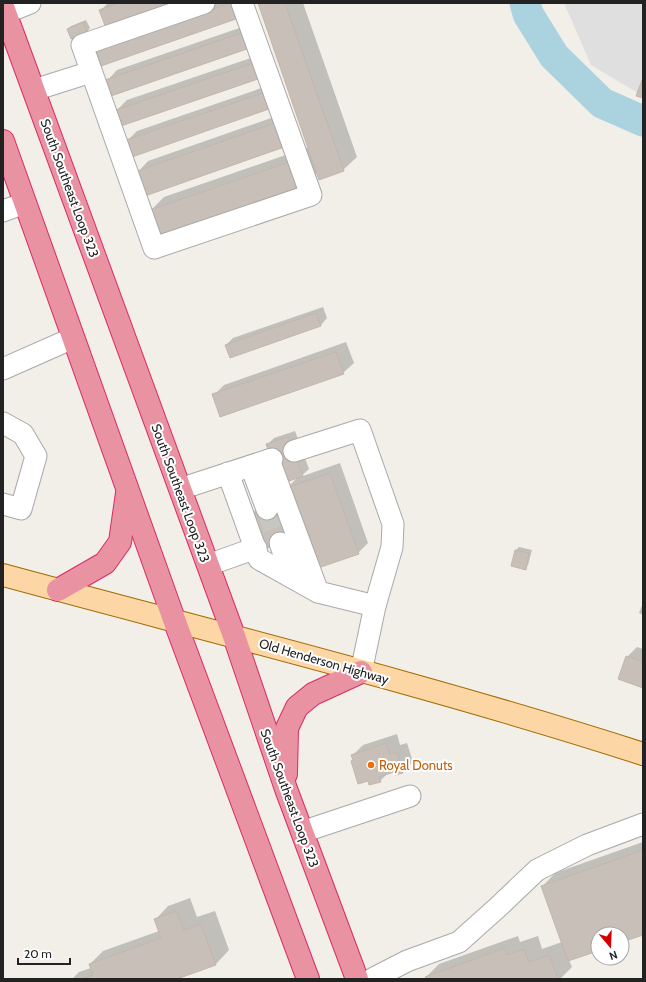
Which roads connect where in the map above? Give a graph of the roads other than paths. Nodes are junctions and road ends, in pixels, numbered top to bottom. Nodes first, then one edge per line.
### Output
1 (30, 3) edge
2 (204, 3) edge
3 (242, 3) edge
4 (4, 10) edge
5 (91, 72) junction
6 (34, 90) junction
7 (3, 141) edge
8 (25, 203) junction
9 (3, 211) edge
10 (73, 338) junction
11 (3, 369) edge
12 (3, 424) edge
13 (294, 451) dead end
14 (264, 461) junction
15 (228, 473) junction
16 (180, 489) junction
17 (3, 490) edge
18 (128, 490) junction
19 (26, 497) junction
20 (3, 504) edge
21 (267, 509) tunnel mouth
22 (280, 543) tunnel mouth
23 (256, 548) junction
24 (208, 565) junction
25 (3, 575) edge
26 (292, 577) junction
27 (58, 590) junction
28 (318, 592) junction
29 (375, 606) junction
30 (175, 622) junction
31 (234, 636) junction
32 (361, 672) junction
33 (643, 754) edge
34 (286, 789) junction
35 (410, 796) dead end
36 (643, 824) edge
37 (302, 832) junction
38 (308, 979) edge
39 (357, 979) edge
40 (372, 979) edge

1 - 4 lane
2 - 5 lane
3 - 5 lane
4 - 6 highway, South Southeast Loop 323
5 - 6 lane
6 - 16 highway, South Southeast Loop 323
7 - 8 highway
8 - 9 lane
8 - 10 highway
10 - 11 lane
10 - 18 highway
12 - 19 lane
13 - 29 lane
14 - 15 lane
14 - 21 lane
14 - 28 lane
15 - 16 lane
15 - 23 lane
16 - 24 highway, South Southeast Loop 323
17 - 19 lane
18 - 27 highway
18 - 30 highway
19 - 20 lane
22 - 26 lane
23 - 24 lane
23 - 26 lane
24 - 31 highway, South Southeast Loop 323
25 - 27 main road, Old Henderson Highway
26 - 28 lane
27 - 30 main road, Old Henderson Highway
28 - 29 lane
29 - 32 lane
30 - 31 main road, Old Henderson Highway
30 - 38 highway
31 - 32 main road, Old Henderson Highway
31 - 34 highway, South Southeast Loop 323
32 - 33 main road, Old Henderson Highway
32 - 34 highway
34 - 37 highway, South Southeast Loop 323
35 - 37 lane
36 - 40 lane
37 - 39 highway, South Southeast Loop 323

